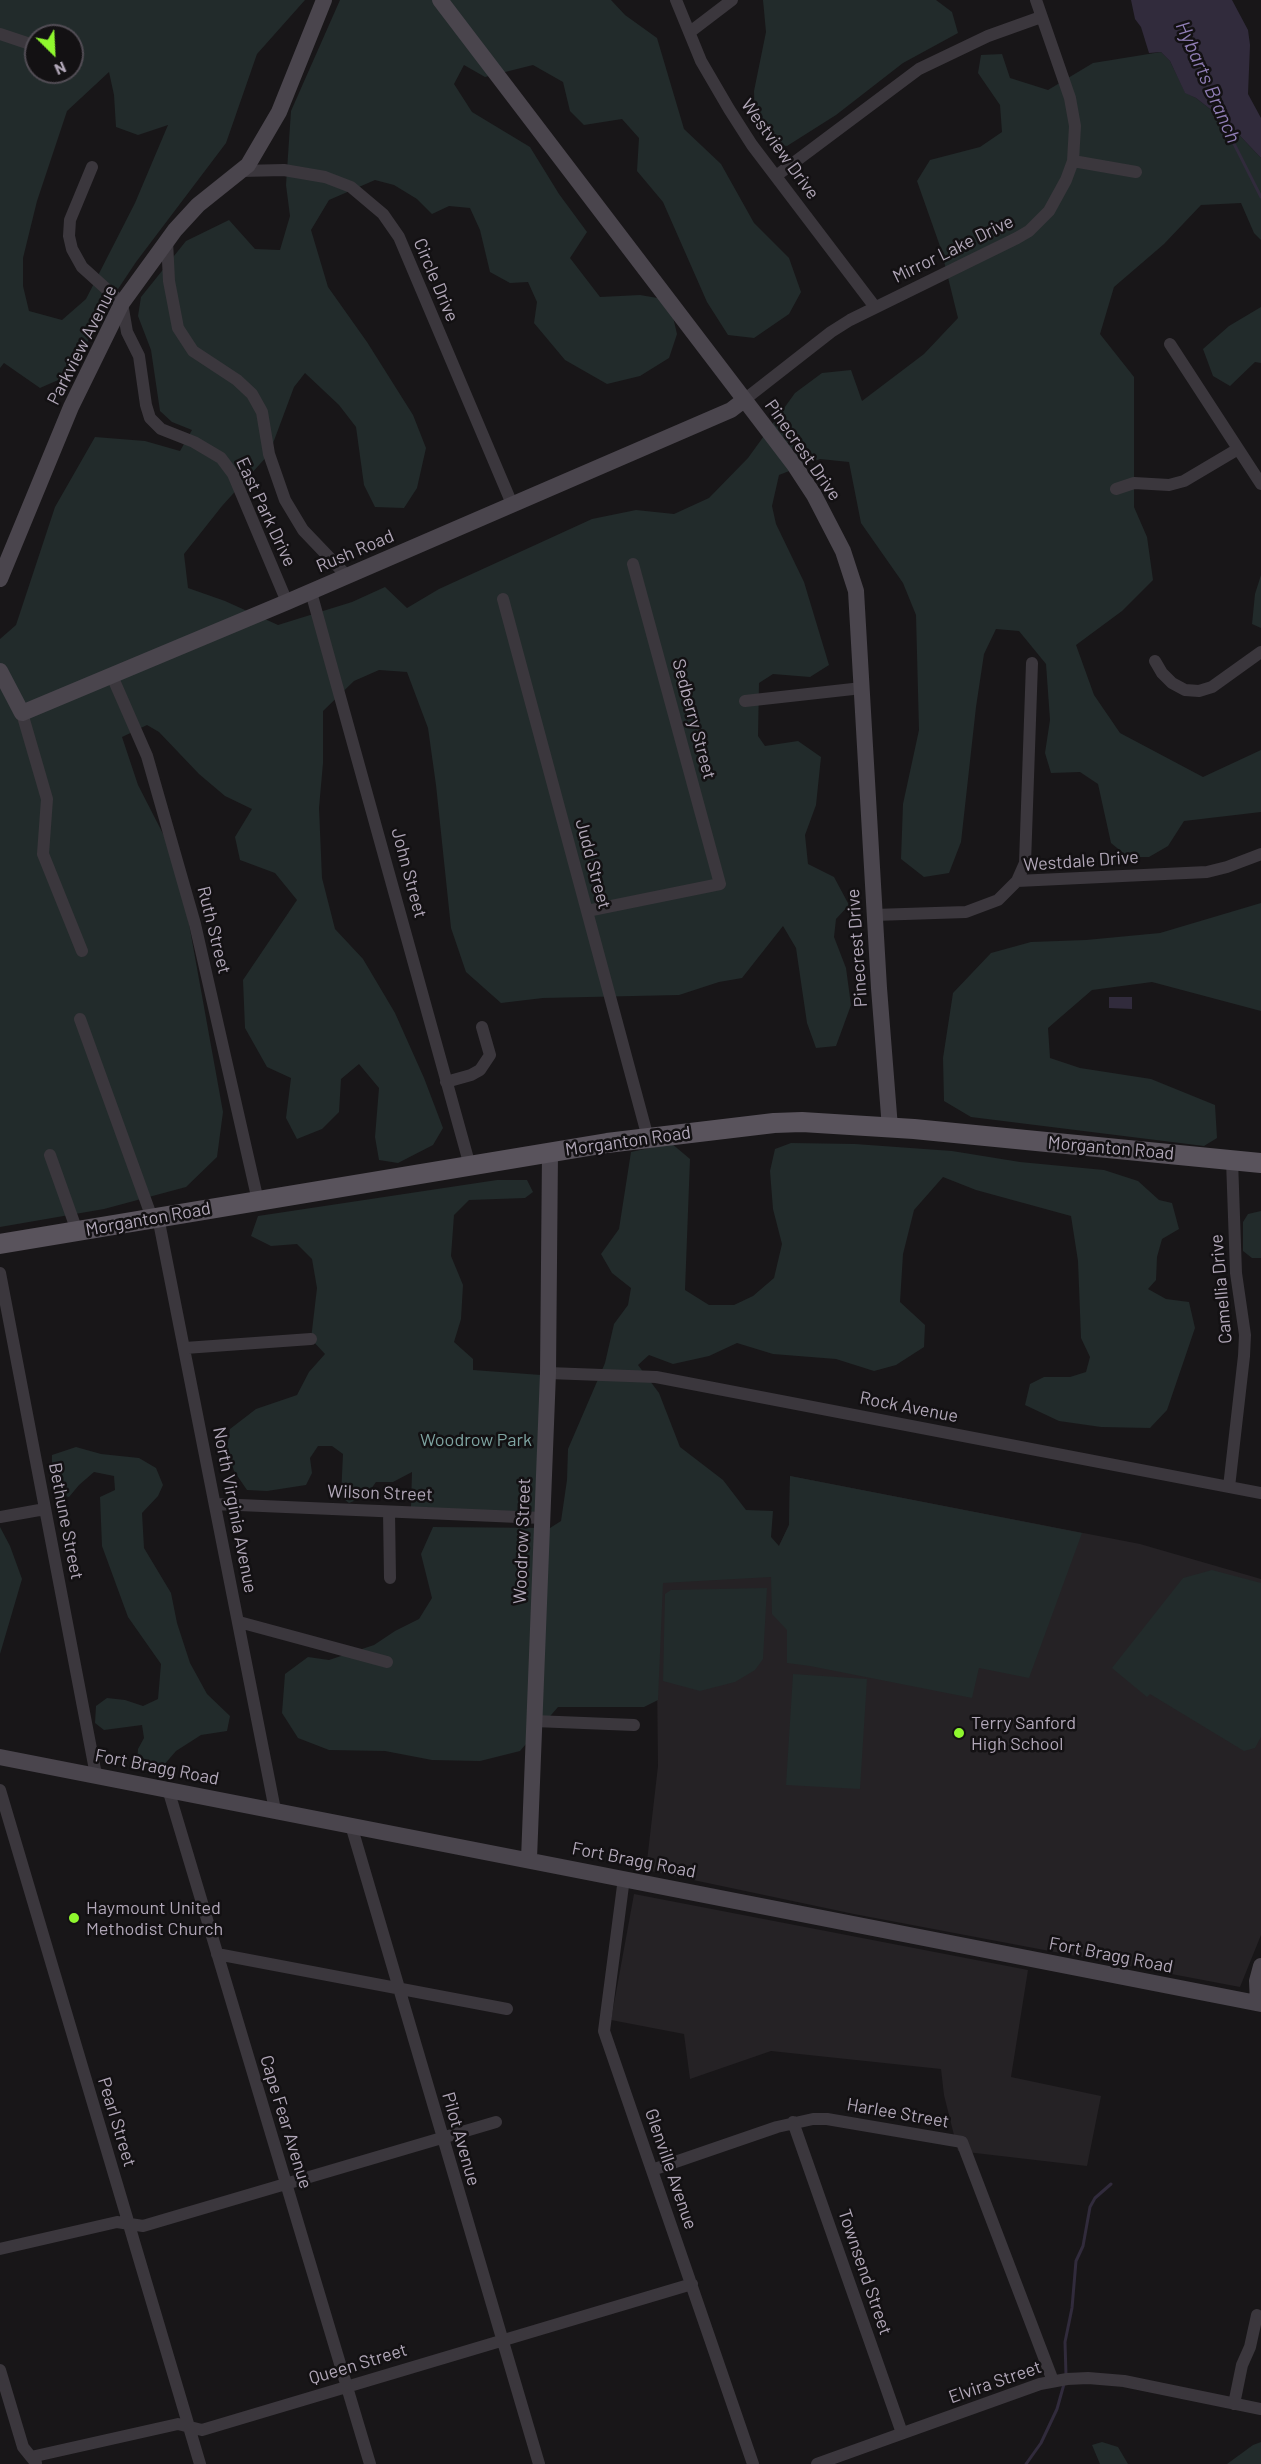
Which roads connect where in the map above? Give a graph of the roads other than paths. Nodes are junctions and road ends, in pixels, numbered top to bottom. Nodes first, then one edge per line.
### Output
1 (324, 0) edge
2 (440, 0) edge
3 (676, 0) edge
4 (732, 0) edge
5 (1036, 0) edge
6 (1041, 17) junction
7 (690, 32) junction
8 (0, 34) edge
9 (24, 42) edge
10 (1073, 160) junction
11 (92, 167) dead end
12 (241, 171) junction
13 (1136, 172) dead end
14 (776, 176) junction
15 (167, 241) junction
16 (122, 303) junction
17 (875, 307) junction
18 (1170, 344) dead end
19 (744, 400) junction
20 (1238, 449) junction
21 (1261, 484) edge
22 (1116, 489) dead end
23 (512, 504) junction
24 (633, 564) dead end
25 (347, 576) junction
26 (0, 579) edge
27 (311, 592) junction
28 (503, 599) dead end
29 (287, 602) junction
30 (1261, 652) edge
31 (1155, 661) dead end
32 (1032, 663) dead end
33 (0, 671) edge
34 (112, 676) junction
35 (862, 688) junction
36 (745, 701) dead end
37 (22, 713) junction
38 (1261, 854) edge
39 (1017, 881) junction
40 (586, 911) junction
41 (874, 915) junction
42 (82, 951) dead end
43 (80, 1019) dead end
44 (482, 1027) dead end
45 (446, 1082) junction
46 (890, 1128) junction
47 (648, 1138) junction
48 (550, 1152) junction
49 (50, 1155) dead end
50 (1232, 1160) junction
51 (1261, 1163) edge
52 (470, 1166) junction
53 (258, 1201) junction
54 (155, 1218) junction
55 (76, 1231) junction
56 (0, 1244) edge
57 (0, 1273) edge
58 (311, 1339) dead end
59 (184, 1348) junction
60 (548, 1373) junction
61 (1229, 1487) junction
62 (1261, 1493) edge
63 (216, 1504) junction
64 (45, 1509) junction
65 (389, 1512) junction
66 (0, 1517) edge
67 (542, 1518) junction
68 (390, 1578) dead end
69 (239, 1622) junction
70 (387, 1662) dead end
71 (534, 1721) junction
72 (634, 1725) dead end
73 (0, 1757) edge
74 (96, 1775) junction
75 (168, 1789) junction
76 (0, 1790) edge
77 (275, 1810) junction
78 (351, 1825) junction
79 (529, 1859) junction
80 (624, 1878) junction
81 (217, 1954) junction
82 (1261, 1966) edge
83 (398, 1988) junction
84 (1260, 2002) edge
85 (507, 2009) dead end
86 (496, 2122) dead end
87 (793, 2122) junction
88 (442, 2139) junction
89 (652, 2170) junction
90 (285, 2185) junction
91 (129, 2223) junction
92 (0, 2249) edge
93 (692, 2283) junction
94 (1257, 2315) dead end
95 (502, 2340) junction
96 (0, 2370) edge
97 (1053, 2381) junction
98 (346, 2386) junction
99 (1234, 2404) junction
100 (1261, 2409) edge
101 (189, 2426) junction
102 (902, 2433) junction
103 (34, 2461) edge
104 (200, 2464) edge
105 (370, 2464) edge
106 (539, 2464) edge
107 (753, 2464) edge
108 (817, 2464) edge

1 - 12 street, Parkview Avenue
2 - 19 street, Pinecrest Drive
3 - 7 street, Westview Drive
4 - 7 street
5 - 6 street, Mirror Lake Drive
6 - 10 street, Mirror Lake Drive
6 - 14 street
7 - 14 street, Westview Drive
8 - 9 street
10 - 13 street
10 - 17 street, Mirror Lake Drive
11 - 16 street
12 - 15 street, Parkview Avenue
12 - 23 street, Circle Drive
14 - 17 street, Westview Drive
15 - 16 street, Parkview Avenue
15 - 25 street
16 - 26 street, Parkview Avenue
16 - 29 street, East Park Drive
17 - 19 street, Mirror Lake Drive
18 - 20 street
19 - 23 street, Rush Road
19 - 35 street, Pinecrest Drive
20 - 21 street
20 - 22 street
23 - 25 street, Rush Road
24 - 40 street, Sedberry Street
25 - 27 street, Rush Road
27 - 29 street, Rush Road
27 - 45 street, John Street
28 - 40 street, Judd Street
29 - 34 street, Rush Road
30 - 31 street
32 - 39 street
33 - 37 street
34 - 37 street, Rush Road
34 - 53 street, Ruth Street
35 - 36 street
35 - 41 street, Pinecrest Drive
37 - 42 street
38 - 39 street, Westdale Drive
39 - 41 street, Westdale Drive
40 - 47 street, Judd Street
41 - 46 street, Pinecrest Drive
43 - 54 street, North Virginia Avenue
44 - 45 street
45 - 52 street, John Street
46 - 47 main road, Morganton Road
46 - 50 main road, Morganton Road
47 - 48 main road, Morganton Road
48 - 52 main road, Morganton Road
48 - 60 street, Woodrow Street
49 - 55 street
50 - 51 main road, Morganton Road
50 - 61 street, Camellia Drive
52 - 53 main road, Morganton Road
53 - 54 main road, Morganton Road
54 - 55 main road, Morganton Road
54 - 59 street, North Virginia Avenue
55 - 56 main road, Morganton Road
57 - 64 street, Bethune Street
58 - 59 street
59 - 63 street, North Virginia Avenue
60 - 61 street, Rock Avenue
60 - 67 street, Woodrow Street
61 - 62 street, Rock Avenue
63 - 65 street, Wilson Street
63 - 69 street, North Virginia Avenue
64 - 66 street
64 - 74 street, Bethune Street
65 - 67 street, Wilson Street
65 - 68 street
67 - 71 street, Woodrow Street
69 - 70 street
69 - 77 street, North Virginia Avenue
71 - 72 street
71 - 79 street, Woodrow Street
73 - 74 street, Fort Bragg Road
74 - 75 street, Fort Bragg Road
75 - 77 street, Fort Bragg Road
75 - 81 street, Cape Fear Avenue
76 - 91 street, Pearl Street
77 - 78 street, Fort Bragg Road
78 - 79 street, Fort Bragg Road
78 - 83 street, Pilot Avenue
79 - 80 street, Fort Bragg Road
80 - 84 street, Fort Bragg Road
80 - 89 street, Glenville Avenue
81 - 83 street
81 - 90 street, Cape Fear Avenue
82 - 84 street
83 - 85 street
83 - 88 street, Pilot Avenue
86 - 88 street
87 - 89 street, Harlee Street
87 - 97 street, Harlee Street
87 - 102 street, Townsend Street
88 - 90 street
88 - 95 street, Pilot Avenue
89 - 93 street, Glenville Avenue
90 - 91 street
90 - 98 street, Cape Fear Avenue
91 - 92 street
91 - 101 street, Pearl Street
93 - 95 street, Queen Street
93 - 107 street, Glenville Avenue
94 - 99 street
95 - 98 street, Queen Street
95 - 106 street, Pilot Avenue
96 - 103 street
97 - 99 street, Elvira Street
97 - 102 street, Elvira Street
98 - 101 street, Queen Street
98 - 105 street, Cape Fear Avenue
99 - 100 street, Elvira Street
101 - 103 street, Queen Street
101 - 104 street, Pearl Street
102 - 108 street, Elvira Street

